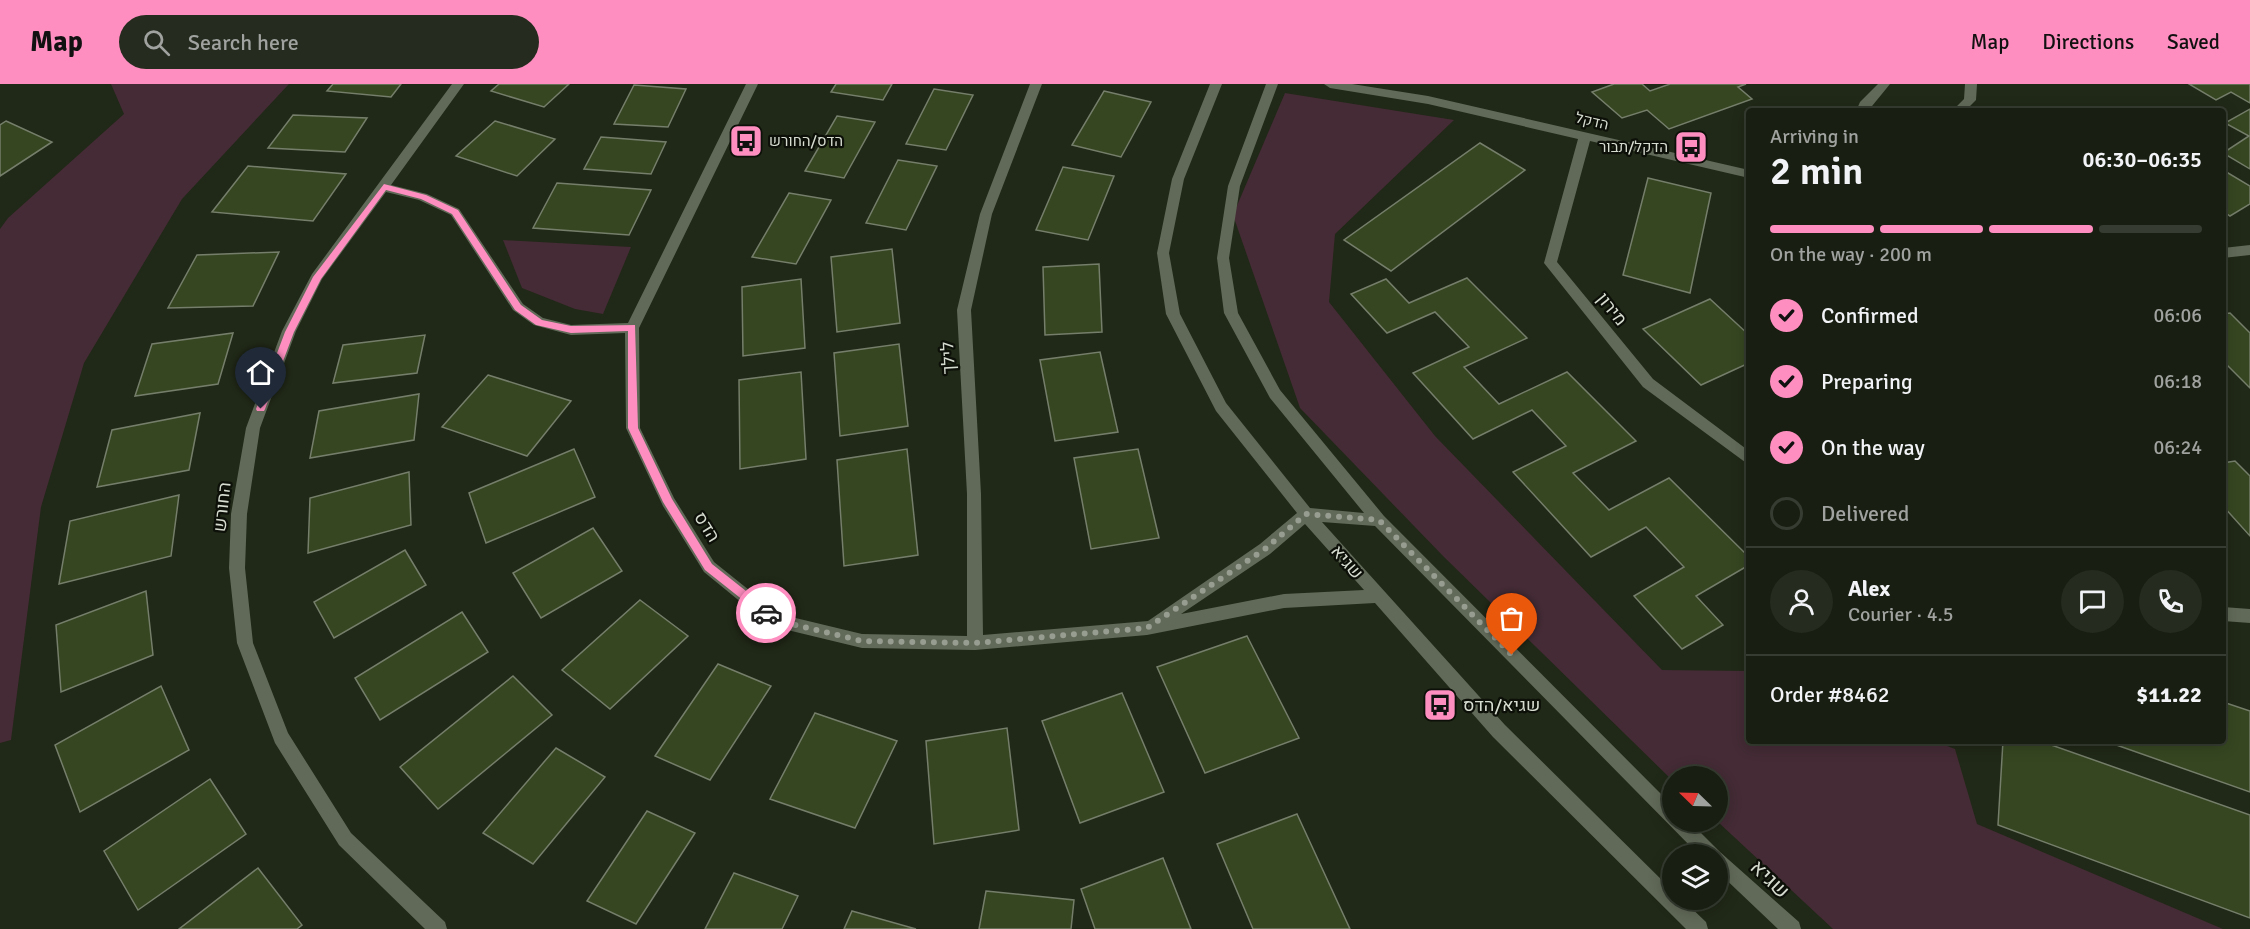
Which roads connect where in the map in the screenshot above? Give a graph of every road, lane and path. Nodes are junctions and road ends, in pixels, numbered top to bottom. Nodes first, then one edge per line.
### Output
1 (458, 84) edge
2 (752, 84) edge
3 (1036, 84) edge
4 (1216, 84) edge
5 (1272, 84) edge
6 (1330, 84) edge
7 (1387, 84) edge
8 (1884, 84) edge
9 (1971, 84) edge
10 (1428, 100) junction
11 (1863, 108) edge
12 (1961, 108) edge
13 (1586, 136) junction
14 (1746, 173) edge
15 (384, 187) junction
16 (2250, 250) edge
17 (2226, 253) edge
18 (632, 328) junction
19 (1746, 457) edge
20 (1306, 514) junction
21 (1379, 520) junction
22 (1377, 596) junction
23 (2226, 614) edge
24 (2250, 616) edge
25 (1147, 628) junction
26 (975, 643) junction
27 (1662, 807) edge
28 (1688, 832) edge
29 (1701, 844) edge
30 (1728, 869) edge
31 (438, 929) edge
32 (1699, 929) edge
33 (1792, 929) edge

1 - 15 street, החורש
2 - 18 street, הדס
3 - 26 street, לילך
4 - 20 street, שגיא
5 - 21 street
6 - 10 street
7 - 10 street
8 - 11 street
9 - 12 street
10 - 13 street, הדקל
13 - 14 street, הדקל
13 - 19 street, מירון
15 - 18 street
15 - 31 street, החורש
16 - 17 street
18 - 26 street, הדס
20 - 21 street
20 - 22 street, שגיא
20 - 25 street
21 - 27 street
22 - 25 street, הדס
22 - 32 street, שגיא
23 - 24 street
25 - 26 street, הדס
28 - 29 street
30 - 33 street, שגיא

